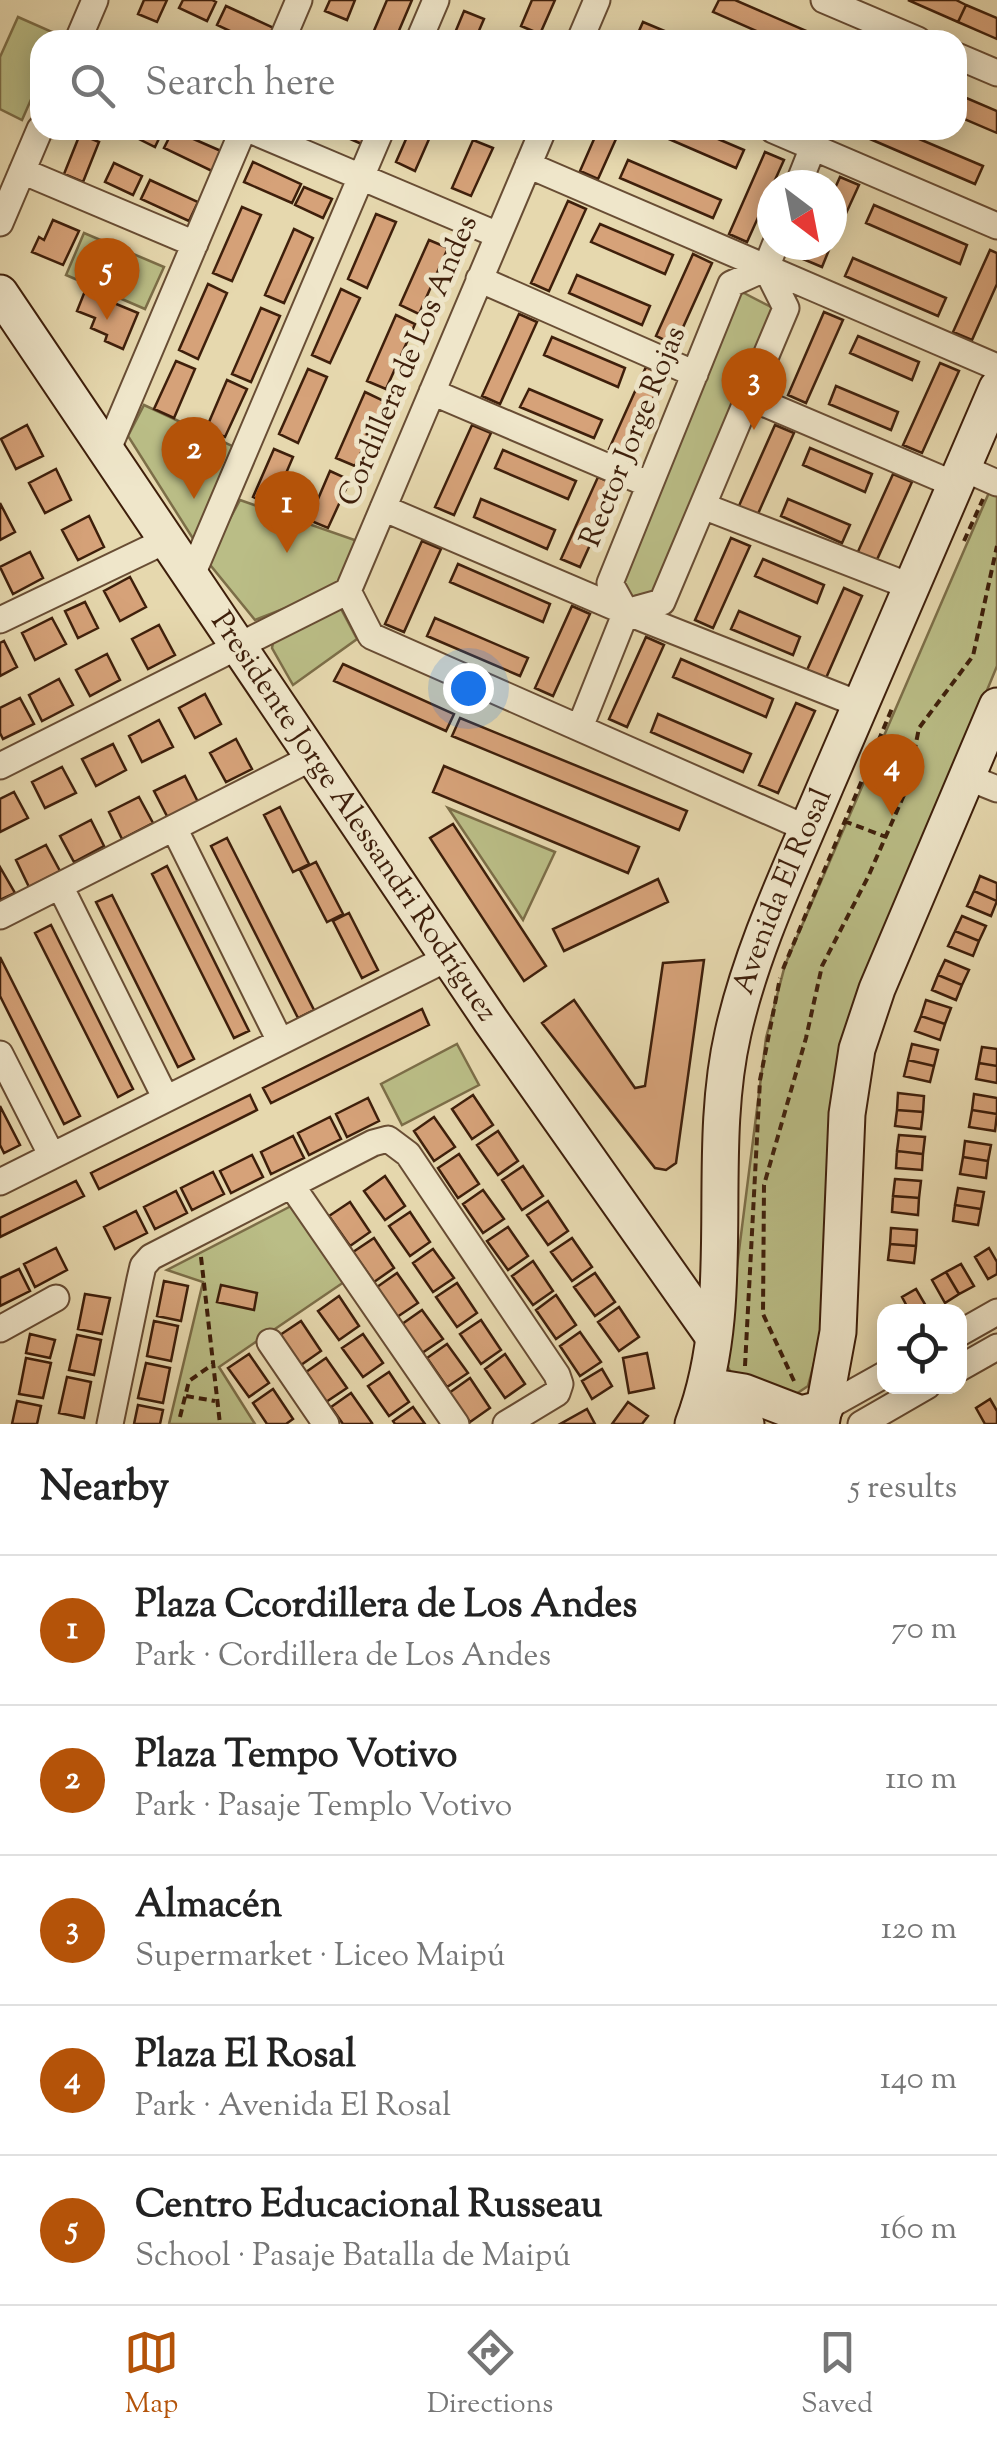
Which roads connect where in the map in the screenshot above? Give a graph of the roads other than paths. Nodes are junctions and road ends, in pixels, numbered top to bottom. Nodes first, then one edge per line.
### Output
1 (95, 0) edge
2 (436, 0) edge
3 (824, 0) edge
4 (596, 1) edge
5 (291, 2) edge
6 (82, 30) edge
7 (284, 30) edge
8 (423, 30) edge
9 (584, 30) edge
10 (894, 30) edge
11 (967, 60) edge
12 (997, 74) edge
13 (35, 140) edge
14 (242, 140) edge
15 (271, 140) edge
16 (377, 140) edge
17 (538, 140) edge
18 (796, 140) edge
19 (812, 147) junction
20 (528, 165) junction
21 (804, 170) edge
22 (22, 171) junction
23 (361, 177) junction
24 (0, 223) edge
25 (997, 226) edge
26 (498, 236) junction
27 (195, 244) junction
28 (757, 251) edge
29 (765, 260) edge
30 (772, 260) edge
31 (779, 260) edge
32 (479, 280) junction
33 (0, 292) edge
34 (997, 366) edge
35 (695, 374) junction
36 (997, 388) edge
37 (432, 392) junction
38 (750, 397) junction
39 (106, 450) junction
40 (977, 479) edge
41 (648, 484) junction
42 (704, 506) junction
43 (383, 508) junction
44 (167, 540) junction
45 (192, 577) junction
46 (912, 587) junction
47 (348, 591) junction
48 (626, 612) junction
49 (3, 613) edge
50 (239, 645) junction
51 (861, 705) junction
52 (997, 706) edge
53 (580, 727) junction
54 (313, 758) junction
55 (0, 766) edge
56 (985, 766) edge
57 (174, 828) junction
58 (808, 829) junction
59 (60, 886) junction
60 (0, 916) edge
61 (448, 958) junction
62 (280, 1042) junction
63 (0, 1054) edge
64 (166, 1098) junction
65 (52, 1156) junction
66 (0, 1182) edge
67 (292, 1186) junction
68 (56, 1298) dead end
69 (997, 1312) edge
70 (0, 1328) edge
71 (967, 1328) edge
72 (713, 1336) junction
73 (270, 1342) dead end
74 (997, 1347) edge
75 (967, 1364) edge
76 (877, 1378) edge
77 (913, 1394) edge
78 (700, 1406) edge
79 (745, 1408) edge
80 (816, 1415) edge
81 (110, 1424) edge
82 (326, 1424) edge
83 (456, 1424) edge
84 (506, 1424) edge
85 (861, 1424) edge

1 - 6 street
2 - 8 street
3 - 10 street
4 - 9 street
5 - 7 street
11 - 12 street
13 - 22 street
14 - 27 street
15 - 23 street
16 - 23 street
17 - 20 street, Cordillera de Los Andes
18 - 19 street
19 - 21 street
19 - 25 street
20 - 26 street, Cordillera de Los Andes
20 - 28 street
22 - 24 street
22 - 27 street
23 - 26 street
23 - 45 street
26 - 32 street, Cordillera de Los Andes
27 - 39 street
29 - 35 street, Rector Jorge Rojas
30 - 38 street
31 - 34 street
32 - 35 street
32 - 37 street, Cordillera de Los Andes
33 - 39 street, Presidente Jorge Alessandri Rodríguez
35 - 41 street, Rector Jorge Rojas
36 - 40 street, Avenida El Rosal
37 - 41 street
37 - 43 street, Cordillera de Los Andes
38 - 40 street
38 - 42 street
39 - 44 street, Presidente Jorge Alessandri Rodríguez
40 - 46 street, Avenida El Rosal
41 - 48 street, Rector Jorge Rojas
42 - 46 street
42 - 48 street
43 - 47 street, Cordillera de Los Andes
43 - 48 street
44 - 45 street, Presidente Jorge Alessandri Rodríguez
44 - 49 street
45 - 50 street, Presidente Jorge Alessandri Rodríguez
46 - 51 street, Avenida El Rosal
47 - 50 street
47 - 53 street
48 - 51 street
48 - 53 street
50 - 54 street, Presidente Jorge Alessandri Rodríguez
50 - 55 street
51 - 58 street, Avenida El Rosal
52 - 56 street
53 - 58 street
54 - 57 street
54 - 61 street, Presidente Jorge Alessandri Rodríguez
56 - 80 street
57 - 59 street
57 - 62 street
58 - 72 street, Avenida El Rosal
59 - 60 street
59 - 64 street
61 - 62 street
61 - 72 street, Presidente Jorge Alessandri Rodríguez
62 - 64 street
63 - 65 street
64 - 65 street
65 - 66 street
67 - 81 street
67 - 83 street
67 - 84 street
68 - 70 street
69 - 71 street
72 - 78 street, Avenida El Rosal
73 - 82 street
74 - 75 street
76 - 80 street
77 - 85 street
78 - 79 street
79 - 80 street

